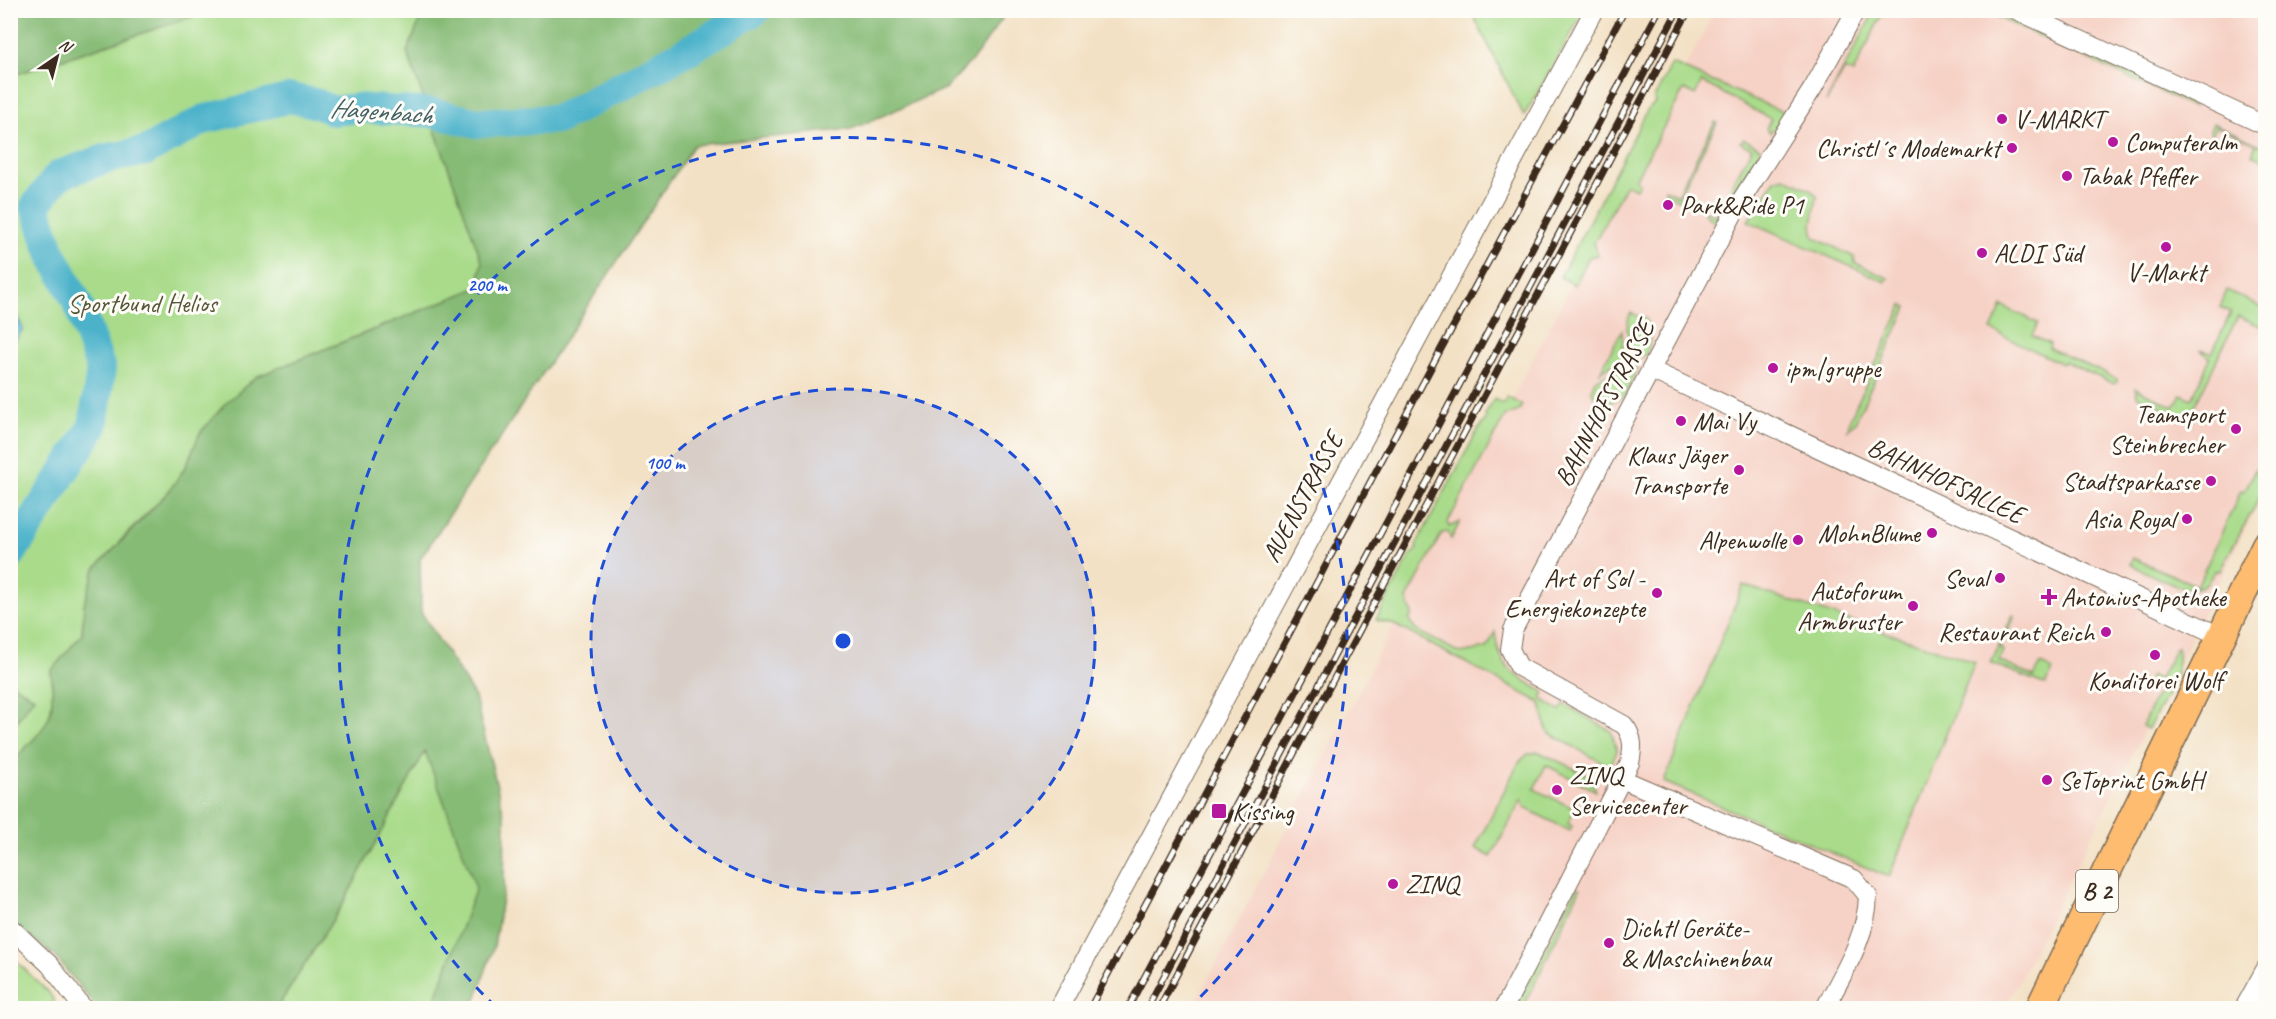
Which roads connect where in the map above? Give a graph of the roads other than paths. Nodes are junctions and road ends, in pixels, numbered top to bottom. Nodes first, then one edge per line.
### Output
1 (1594, 10) edge
2 (1856, 10) edge
3 (2016, 10) edge
4 (2265, 126) edge
5 (1650, 370) junction
6 (2265, 545) edge
7 (2220, 636) junction
8 (1620, 781) junction
9 (10, 927) edge
10 (2265, 968) edge
11 (82, 1008) edge
12 (1059, 1008) edge
13 (1504, 1008) edge
14 (1825, 1008) edge
15 (2040, 1008) edge
16 (2244, 1008) edge

1 - 12 street, AUENSTRASSE
2 - 5 street, BAHNHOFSTRASSE
3 - 4 street
5 - 7 street, BAHNHOFSALLEE
5 - 8 street, BAHNHOFSTRASSE
6 - 7 main road, B 2
7 - 15 main road, B 2
8 - 13 street, BAHNHOFSTRASSE
8 - 14 street
9 - 11 street
10 - 16 street

